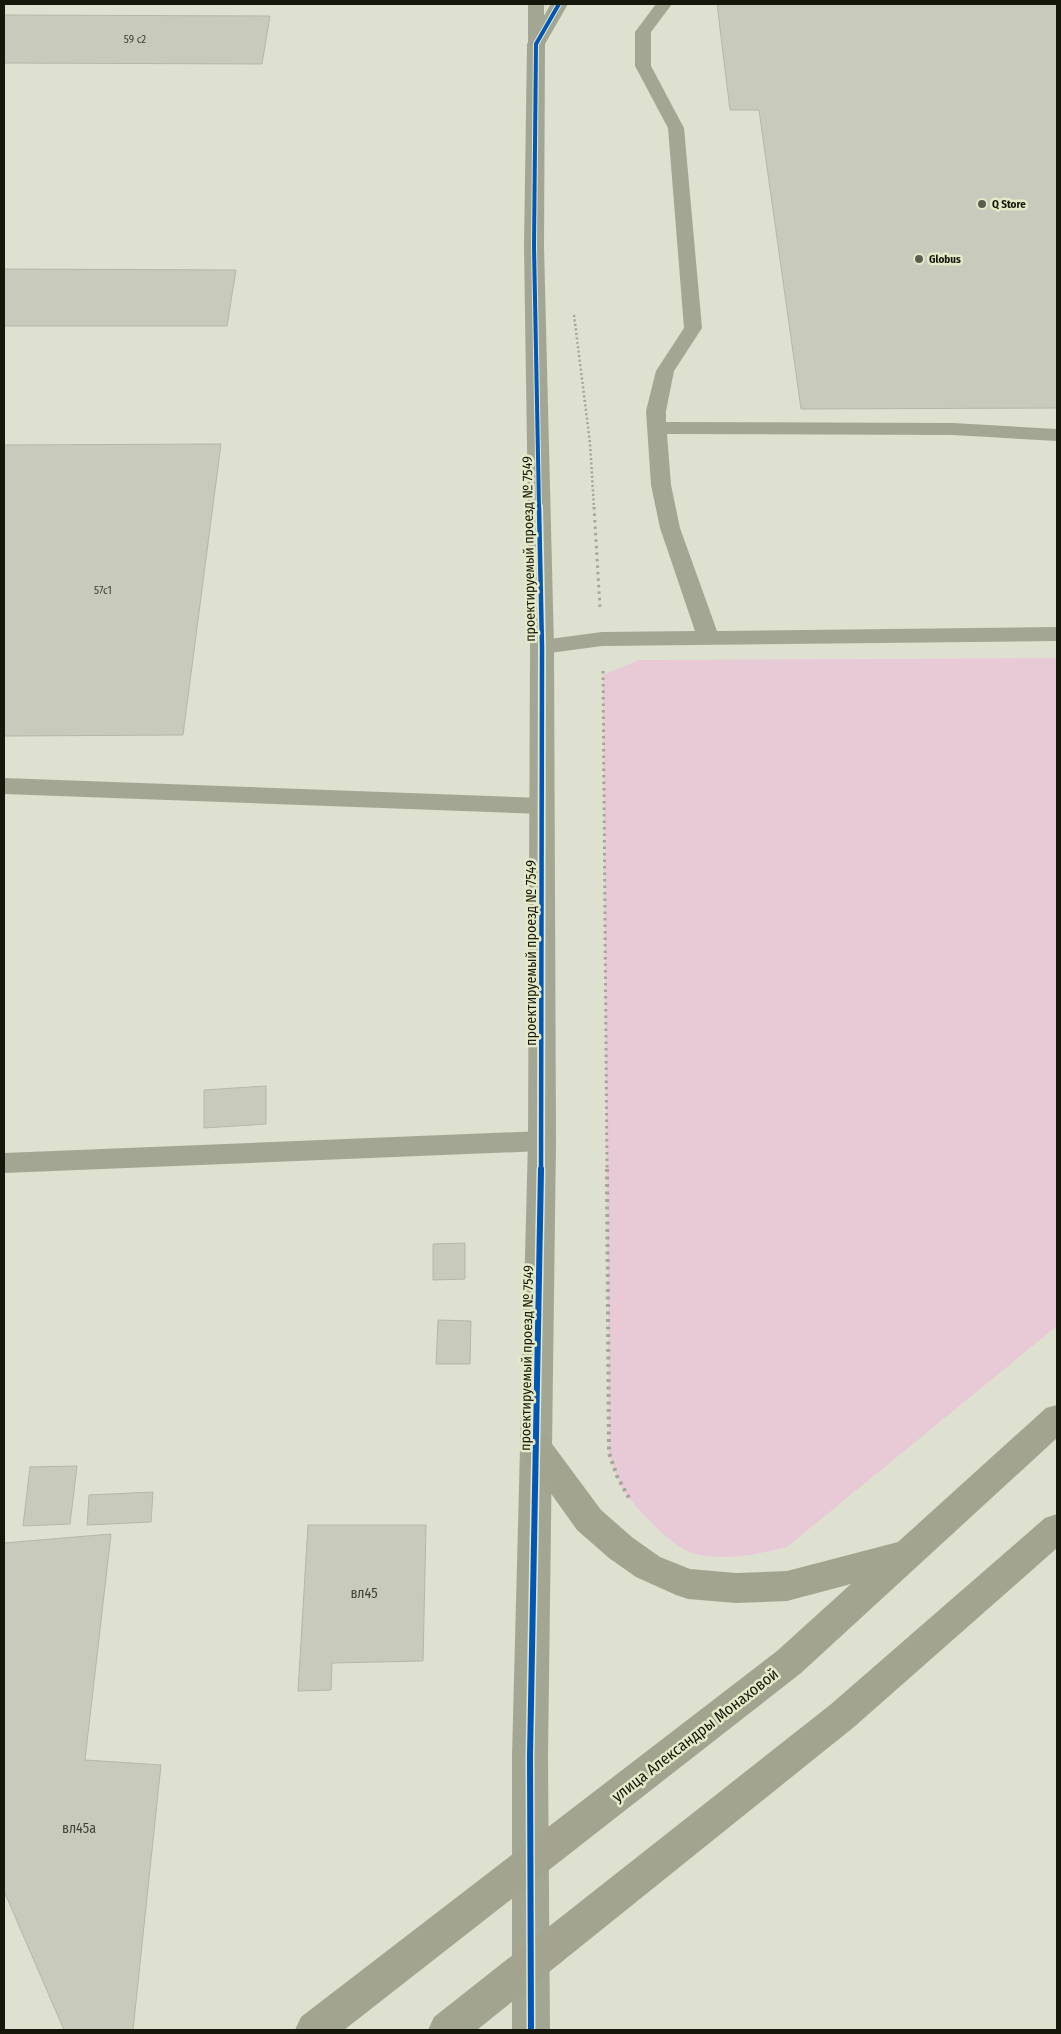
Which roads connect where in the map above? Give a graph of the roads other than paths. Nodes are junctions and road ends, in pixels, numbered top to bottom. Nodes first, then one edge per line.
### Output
1 (536, 4) edge
2 (559, 4) edge
3 (664, 4) edge
4 (536, 44) junction
5 (658, 428) junction
6 (1057, 435) edge
7 (1057, 634) edge
8 (708, 637) junction
9 (542, 647) junction
10 (4, 786) edge
11 (542, 806) junction
12 (542, 1141) junction
13 (4, 1163) edge
14 (1057, 1418) edge
15 (536, 1447) junction
16 (1057, 1528) edge
17 (908, 1554) junction
18 (529, 1863) junction
19 (531, 1964) junction
20 (314, 2030) edge
21 (447, 2030) edge
22 (531, 2030) edge

1 - 4 lane, проектируемый проезд № 7549
2 - 4 street
3 - 5 lane
4 - 9 street, проектируемый проезд № 7549
5 - 6 lane
5 - 8 lane
7 - 8 lane
8 - 9 lane
9 - 11 street, проектируемый проезд № 7549
10 - 11 lane
11 - 12 street, проектируемый проезд № 7549
12 - 13 lane
12 - 15 street, проектируемый проезд № 7549
14 - 17 main road, улица Александры Монаховой
15 - 17 main road
15 - 18 street, проектируемый проезд № 7549
16 - 19 main road
17 - 18 main road, улица Александры Монаховой
18 - 19 street, проектируемый проезд № 7549
18 - 20 main road, улица Александры Монаховой
19 - 21 main road
19 - 22 street, проектируемый проезд № 7549

